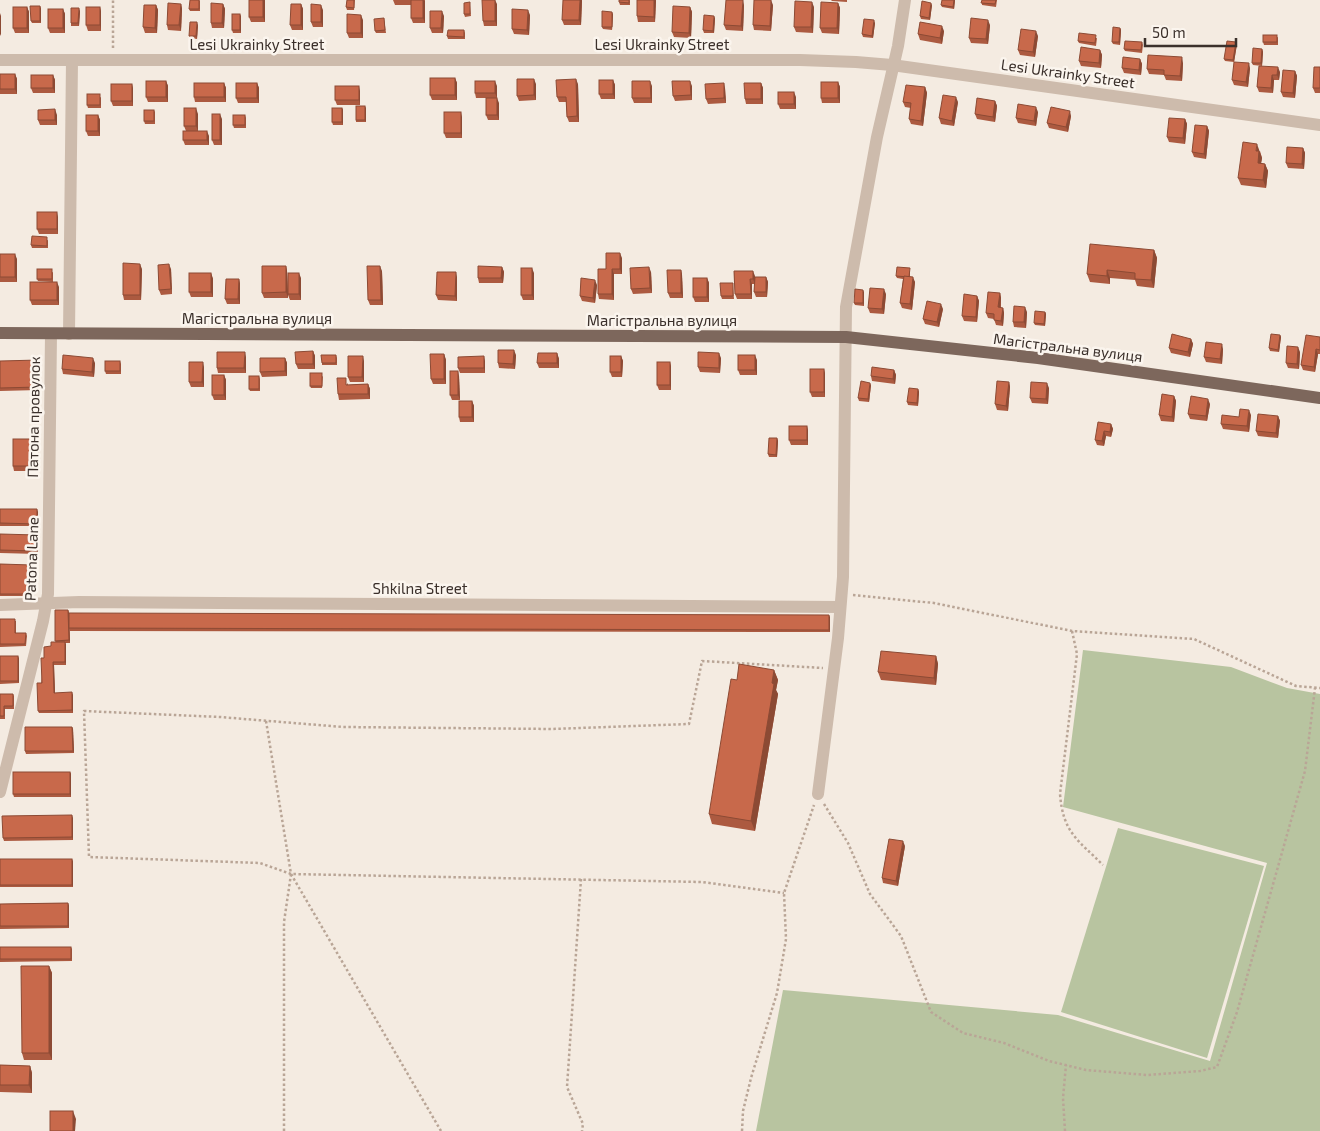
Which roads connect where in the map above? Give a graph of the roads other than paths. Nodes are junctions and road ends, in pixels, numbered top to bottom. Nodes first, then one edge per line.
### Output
1 (905, 0) edge
2 (0, 60) edge
3 (72, 60) junction
4 (892, 65) junction
5 (1320, 125) edge
6 (0, 333) edge
7 (51, 334) junction
8 (69, 334) junction
9 (846, 337) junction
10 (1320, 398) edge
11 (841, 601) junction
12 (47, 603) junction
13 (0, 605) edge
14 (0, 792) edge
15 (818, 794) road end

1 - 4 street
2 - 3 street, Lesi Ukrainky Street
3 - 4 street, Lesi Ukrainky Street
3 - 8 street
4 - 5 street, Lesi Ukrainky Street
4 - 9 street
6 - 7 main road, Магістральна вулиця
7 - 8 main road, Магістральна вулиця
7 - 12 street, Патона провулок
8 - 9 main road, Магістральна вулиця
9 - 10 main road, Магістральна вулиця
9 - 11 street
11 - 12 street, Shkilna Street
11 - 15 street
12 - 13 street, Shkilna Street
12 - 14 street, Patona Lane

